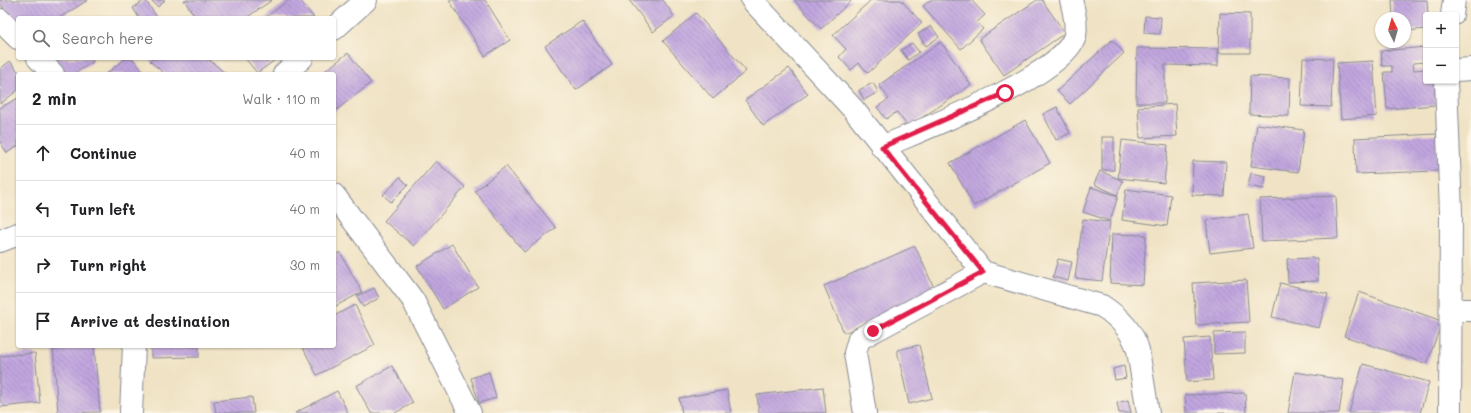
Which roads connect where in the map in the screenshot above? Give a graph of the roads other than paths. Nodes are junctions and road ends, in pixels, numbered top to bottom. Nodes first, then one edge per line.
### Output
1 (752, 0) edge
2 (1071, 0) edge
3 (1454, 0) edge
4 (357, 3) edge
5 (1452, 12) edge
6 (0, 20) edge
7 (336, 27) edge
8 (16, 36) edge
9 (40, 60) edge
10 (300, 60) edge
11 (1471, 69) edge
12 (1459, 70) edge
13 (51, 72) edge
14 (286, 72) edge
15 (1446, 84) edge
16 (882, 147) junction
17 (336, 198) edge
18 (16, 235) edge
19 (0, 241) edge
20 (983, 272) junction
21 (1461, 310) edge
22 (134, 348) edge
23 (131, 413) edge
24 (470, 413) edge
25 (865, 413) edge
26 (1148, 413) edge
27 (1450, 413) edge

1 - 16 street
2 - 16 street
3 - 5 street
4 - 7 street
6 - 8 street
9 - 13 street
10 - 14 street
11 - 12 street
15 - 21 street
16 - 20 street
17 - 24 street
18 - 19 street
20 - 25 street
20 - 26 street
21 - 27 street
22 - 23 street

